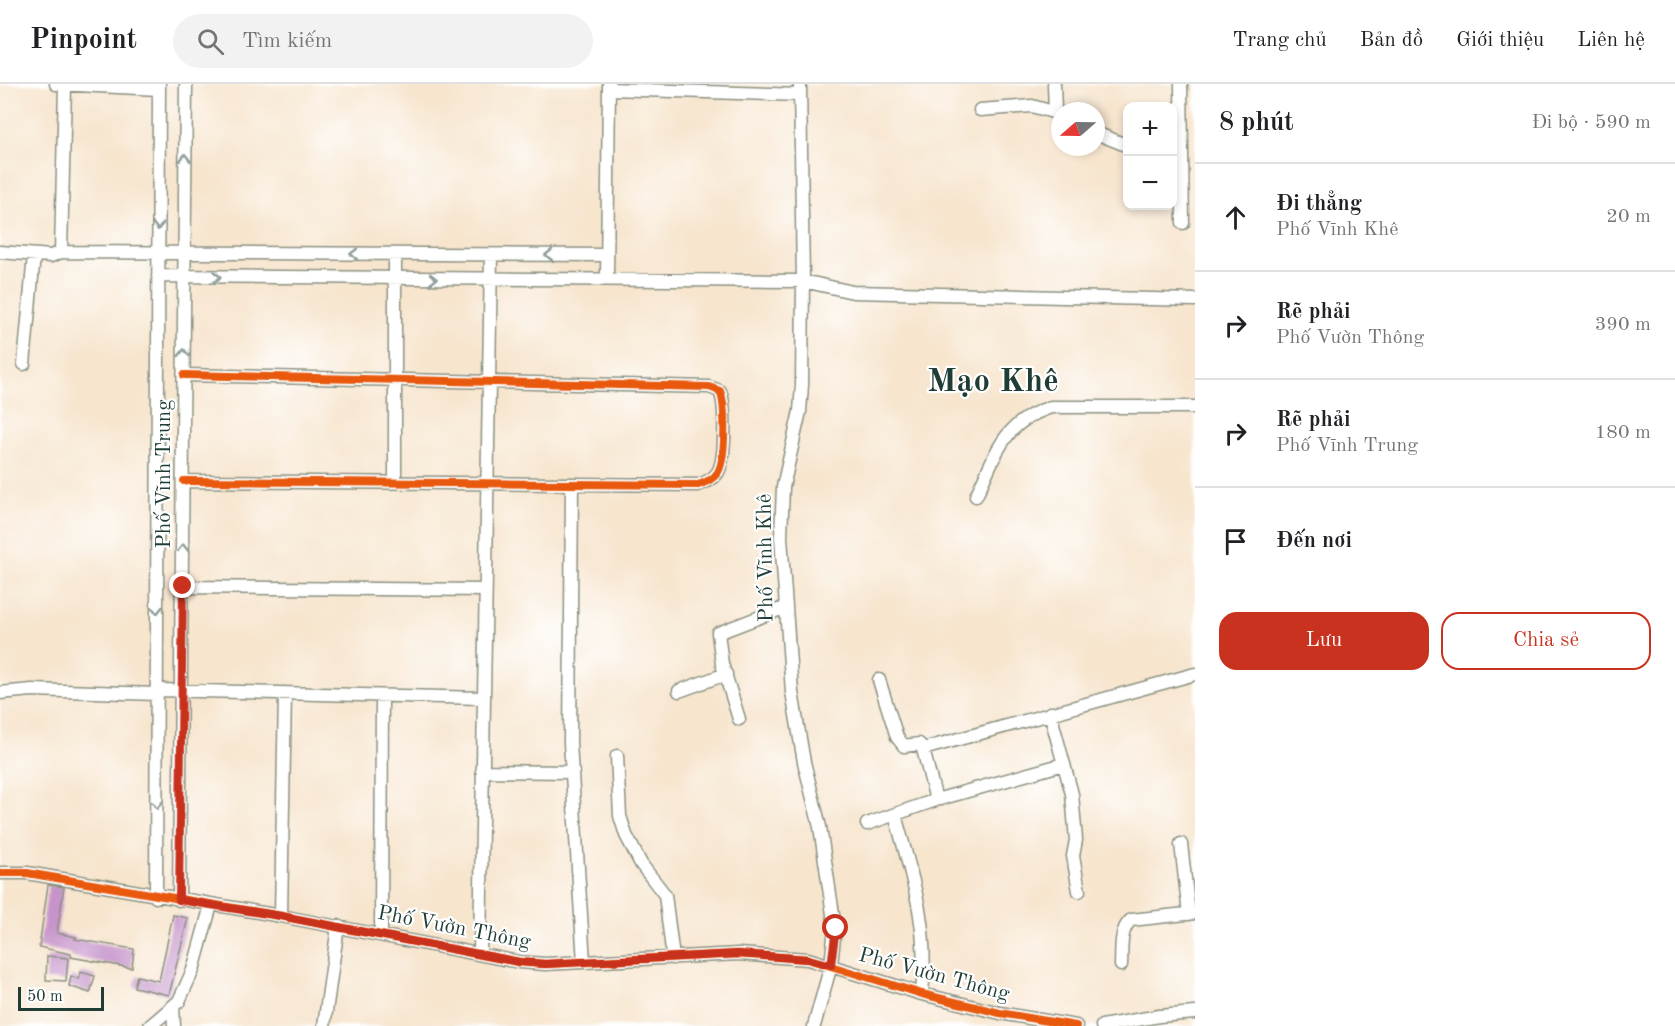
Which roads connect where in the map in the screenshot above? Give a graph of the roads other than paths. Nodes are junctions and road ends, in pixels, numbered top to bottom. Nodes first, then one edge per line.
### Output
1 (186, 84) edge
2 (1054, 84) edge
3 (1181, 84) edge
4 (60, 85) edge
5 (159, 86) edge
6 (609, 86) edge
7 (706, 88) edge
8 (800, 89) edge
9 (1056, 102) edge
10 (980, 110) dead end
11 (1051, 111) edge
12 (1105, 137) edge
13 (1123, 145) edge
14 (1177, 153) edge
15 (1183, 223) dead end
16 (0, 252) edge
17 (61, 252) junction
18 (158, 252) junction
19 (185, 254) junction
20 (395, 254) junction
21 (34, 255) junction
22 (491, 255) junction
23 (608, 255) junction
24 (158, 276) junction
25 (185, 277) junction
26 (395, 279) junction
27 (491, 279) junction
28 (607, 280) junction
29 (804, 281) junction
30 (1195, 300) edge
31 (24, 364) dead end
32 (184, 375) junction
33 (394, 379) junction
34 (489, 381) junction
35 (1195, 407) edge
36 (184, 481) junction
37 (395, 482) junction
38 (487, 483) junction
39 (572, 484) junction
40 (976, 496) dead end
41 (183, 586) junction
42 (485, 590) junction
43 (786, 608) junction
44 (726, 674) junction
45 (1195, 674) edge
46 (879, 680) dead end
47 (182, 691) junction
48 (679, 691) dead end
49 (157, 692) junction
50 (0, 693) edge
51 (285, 693) junction
52 (382, 696) junction
53 (483, 698) junction
54 (1050, 713) junction
55 (739, 718) dead end
56 (923, 749) junction
57 (617, 756) dead end
58 (1064, 764) junction
59 (482, 771) junction
60 (573, 772) junction
61 (936, 800) junction
62 (895, 815) junction
63 (867, 825) dead end
64 (1181, 844) dead end
65 (0, 873) edge
66 (1079, 891) dead end
67 (156, 897) junction
68 (179, 900) junction
69 (211, 905) junction
70 (1192, 914) edge
71 (281, 916) junction
72 (338, 926) junction
73 (381, 934) junction
74 (480, 953) junction
75 (673, 958) junction
76 (584, 962) junction
77 (831, 965) junction
78 (1121, 965) dead end
79 (922, 994) junction
80 (172, 1006) junction
81 (1195, 1013) edge
82 (150, 1026) edge
83 (174, 1026) edge
84 (324, 1026) edge
85 (814, 1026) edge
86 (1076, 1026) edge
87 (1102, 1026) edge

19 -> 1 street, Phố Vĩnh Trung
2 - 9 street
3 - 14 street
4 - 5 street
4 - 17 street
5 -> 18 street, Phố Vĩnh Trung
6 - 7 street
6 - 23 street
7 - 8 street
8 - 29 street, Phố Vĩnh Khê
10 - 11 street
12 - 13 street
14 - 15 street
16 - 21 street
17 - 18 street
17 - 21 street
18 - 19 street
18 - 24 street, Phố Vĩnh Trung
20 -> 19 street
19 - 25 street, Phố Vĩnh Trung
20 - 22 street
20 - 26 street
21 - 31 street
23 -> 22 street
22 - 27 street
23 - 28 street
24 - 25 street
24 -> 49 street, Phố Vĩnh Trung
25 -> 26 street
32 -> 25 street, Phố Vĩnh Trung
26 -> 27 street
26 - 33 street
27 - 28 street
27 - 34 street
28 - 29 street
29 - 30 street
29 - 43 street, Phố Vĩnh Khê
32 - 33 street
32 - 36 street, Phố Vĩnh Trung
33 - 34 street
33 - 37 street
34 - 38 street
34 - 39 street
35 - 40 street
36 - 37 street
41 -> 36 street, Phố Vĩnh Trung
37 - 38 street
38 - 39 street
38 - 42 street
39 - 60 street
41 - 42 street
41 - 47 street, Phố Vĩnh Trung
42 - 53 street
43 - 44 street
43 - 77 street, Phố Vĩnh Khê
44 - 48 street
44 - 55 street
45 - 54 street
46 - 56 street
47 - 49 street
47 - 51 street
47 - 68 street, Phố Vĩnh Trung
49 - 50 street
49 -> 67 street, Phố Vĩnh Trung
51 - 52 street
51 - 71 street
52 - 53 street
52 - 73 street
53 - 59 street
54 - 56 street
54 - 58 street
56 - 61 street
57 - 75 street
58 - 61 street
58 - 66 street
59 - 60 street
59 - 74 street
60 - 76 street
61 - 62 street
62 - 63 street
62 - 79 street
64 - 70 street
65 - 67 street, Phố Vườn Thông
67 - 68 street, Phố Vườn Thông
68 - 69 street, Phố Vườn Thông
69 - 71 street, Phố Vườn Thông
69 - 80 street
70 - 78 street
71 - 72 street, Phố Vườn Thông
72 - 73 street, Phố Vườn Thông
72 - 84 street
73 - 74 street, Phố Vườn Thông
74 - 76 street, Phố Vườn Thông
75 - 76 street, Phố Vườn Thông
75 - 77 street, Phố Vườn Thông
77 - 79 street, Phố Vườn Thông
77 - 85 street, Phố Vĩnh Khê
79 - 86 street, Phố Vườn Thông
80 - 82 street
80 - 83 street
81 - 87 street

